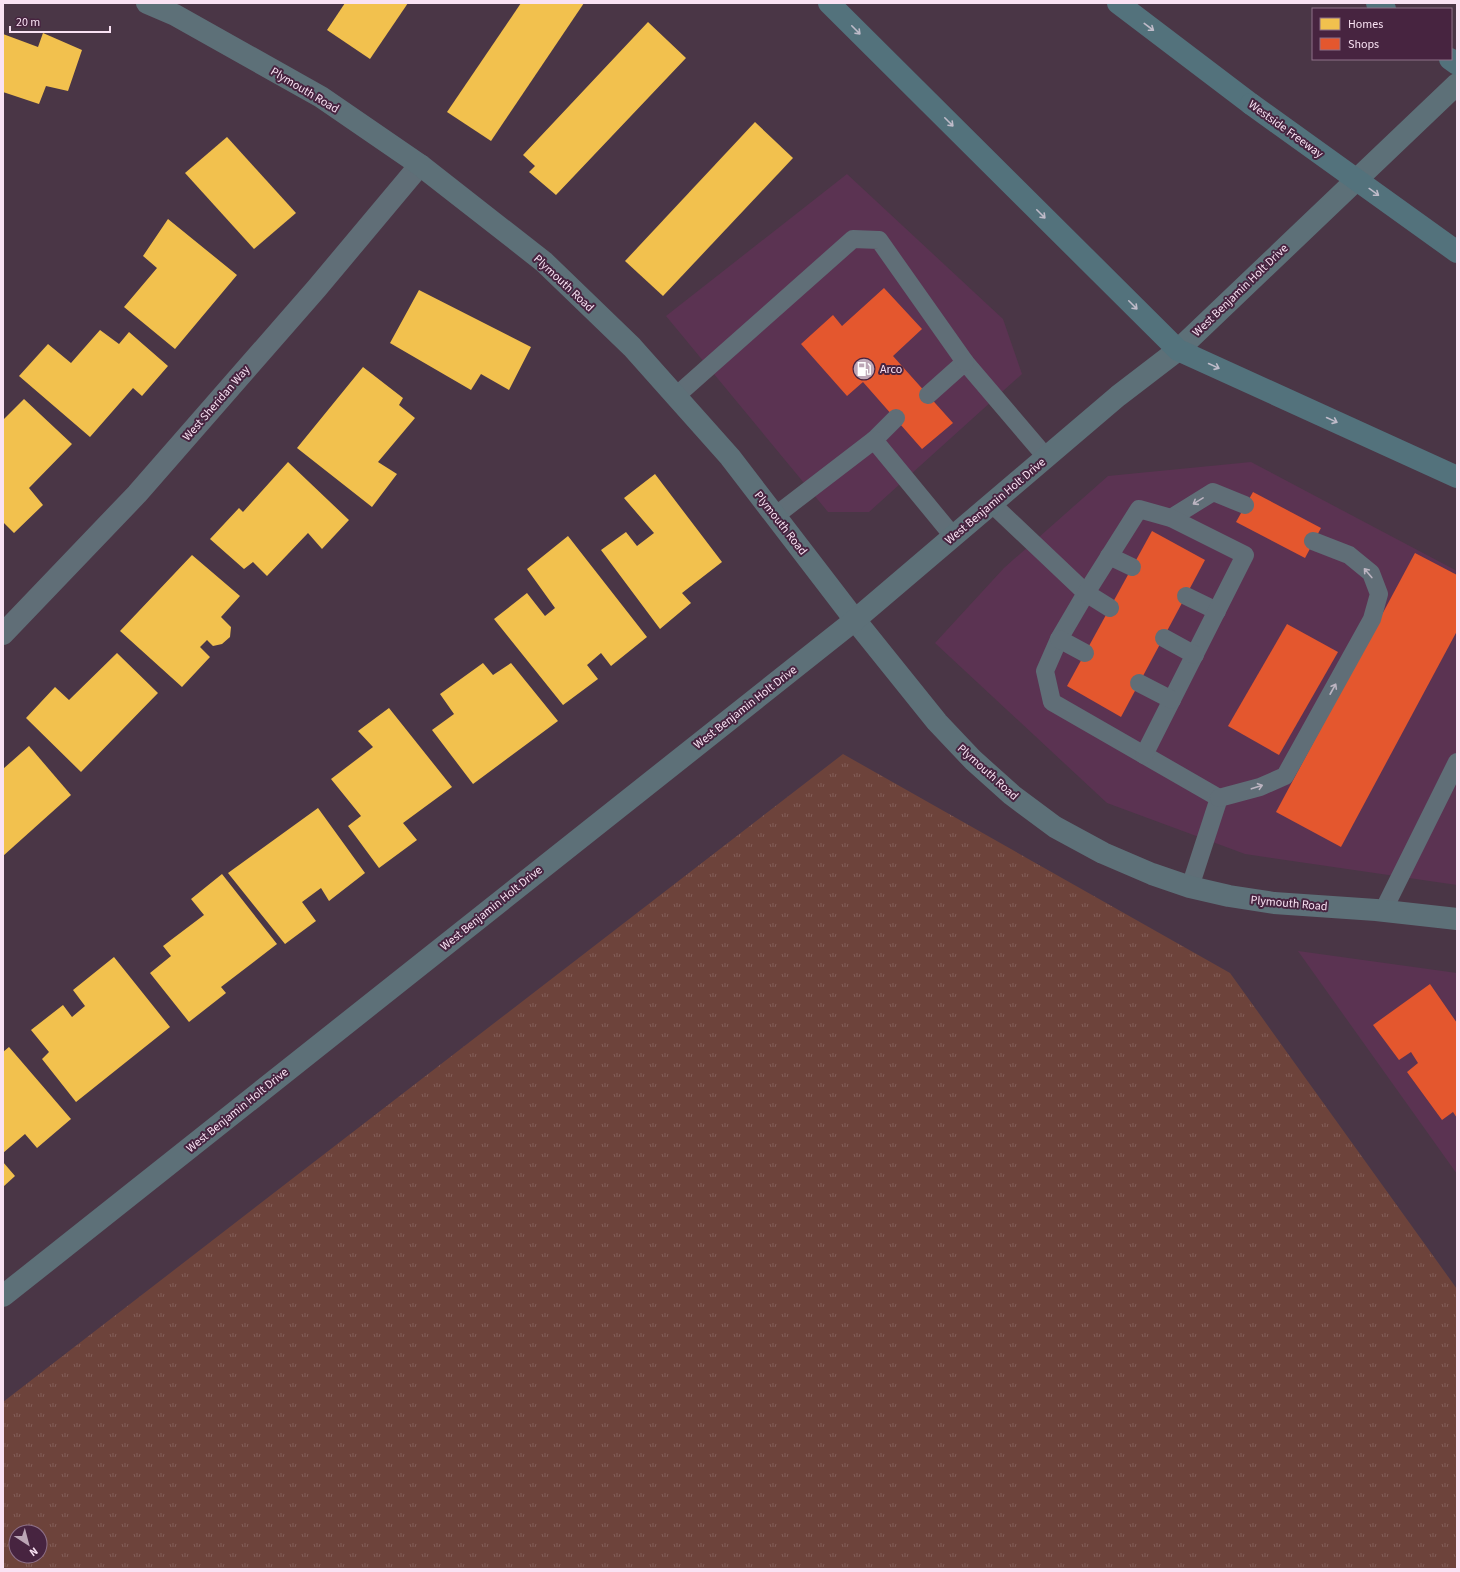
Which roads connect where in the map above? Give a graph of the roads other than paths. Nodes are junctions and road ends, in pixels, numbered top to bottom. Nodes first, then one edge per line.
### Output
1 (147, 3) edge
2 (829, 3) edge
3 (1118, 3) edge
4 (1457, 84) edge
5 (420, 165) junction
6 (1457, 252) edge
7 (1178, 350) junction
8 (965, 362) junction
9 (928, 395) dead end
10 (676, 396) junction
11 (896, 418) dead end
12 (874, 440) junction
13 (1046, 457) junction
14 (1457, 477) edge
15 (992, 504) junction
16 (1245, 506) dead end
17 (775, 516) junction
18 (1171, 518) junction
19 (953, 536) junction
20 (1313, 541) dead end
21 (1109, 556) junction
22 (1132, 567) dead end
23 (1086, 593) junction
24 (1186, 596) dead end
25 (1110, 608) dead end
26 (1217, 611) junction
27 (855, 620) junction
28 (3, 634) edge
29 (1164, 638) dead end
30 (1059, 639) junction
31 (1085, 653) dead end
32 (1195, 655) junction
33 (1139, 683) dead end
34 (1172, 700) junction
35 (1144, 755) junction
36 (1457, 762) edge
37 (1219, 798) junction
38 (1190, 887) junction
39 (1383, 911) junction
40 (1457, 919) edge
41 (3, 1296) edge

1 - 5 main road, Plymouth Road
2 -> 7 highway
3 -> 6 highway, Westside Freeway, bridge
4 - 7 main road, West Benjamin Holt Drive
5 - 10 main road, Plymouth Road
5 - 28 street, West Sheridan Way
7 - 13 main road, West Benjamin Holt Drive
7 -> 14 highway
8 - 9 lane
8 - 10 lane
8 - 13 lane
10 - 17 main road, Plymouth Road
11 - 12 lane
12 - 17 lane
12 - 19 lane
13 - 15 main road, West Benjamin Holt Drive
15 - 19 main road, West Benjamin Holt Drive
15 - 23 lane
16 -> 18 lane
17 - 27 main road, Plymouth Road
18 - 21 lane
18 - 26 lane
19 - 27 main road, West Benjamin Holt Drive
37 -> 20 lane
21 - 22 lane
21 - 23 lane
23 - 25 lane
23 - 30 lane
24 - 26 lane
26 - 32 lane
27 - 38 main road, Plymouth Road
27 - 41 main road, West Benjamin Holt Drive
29 - 32 lane
30 - 31 lane
30 - 35 lane
32 - 34 lane
33 - 34 lane
34 - 35 lane
35 - 37 lane
36 - 39 lane
37 - 38 lane
38 - 39 main road, Plymouth Road
39 - 40 main road, Plymouth Road

